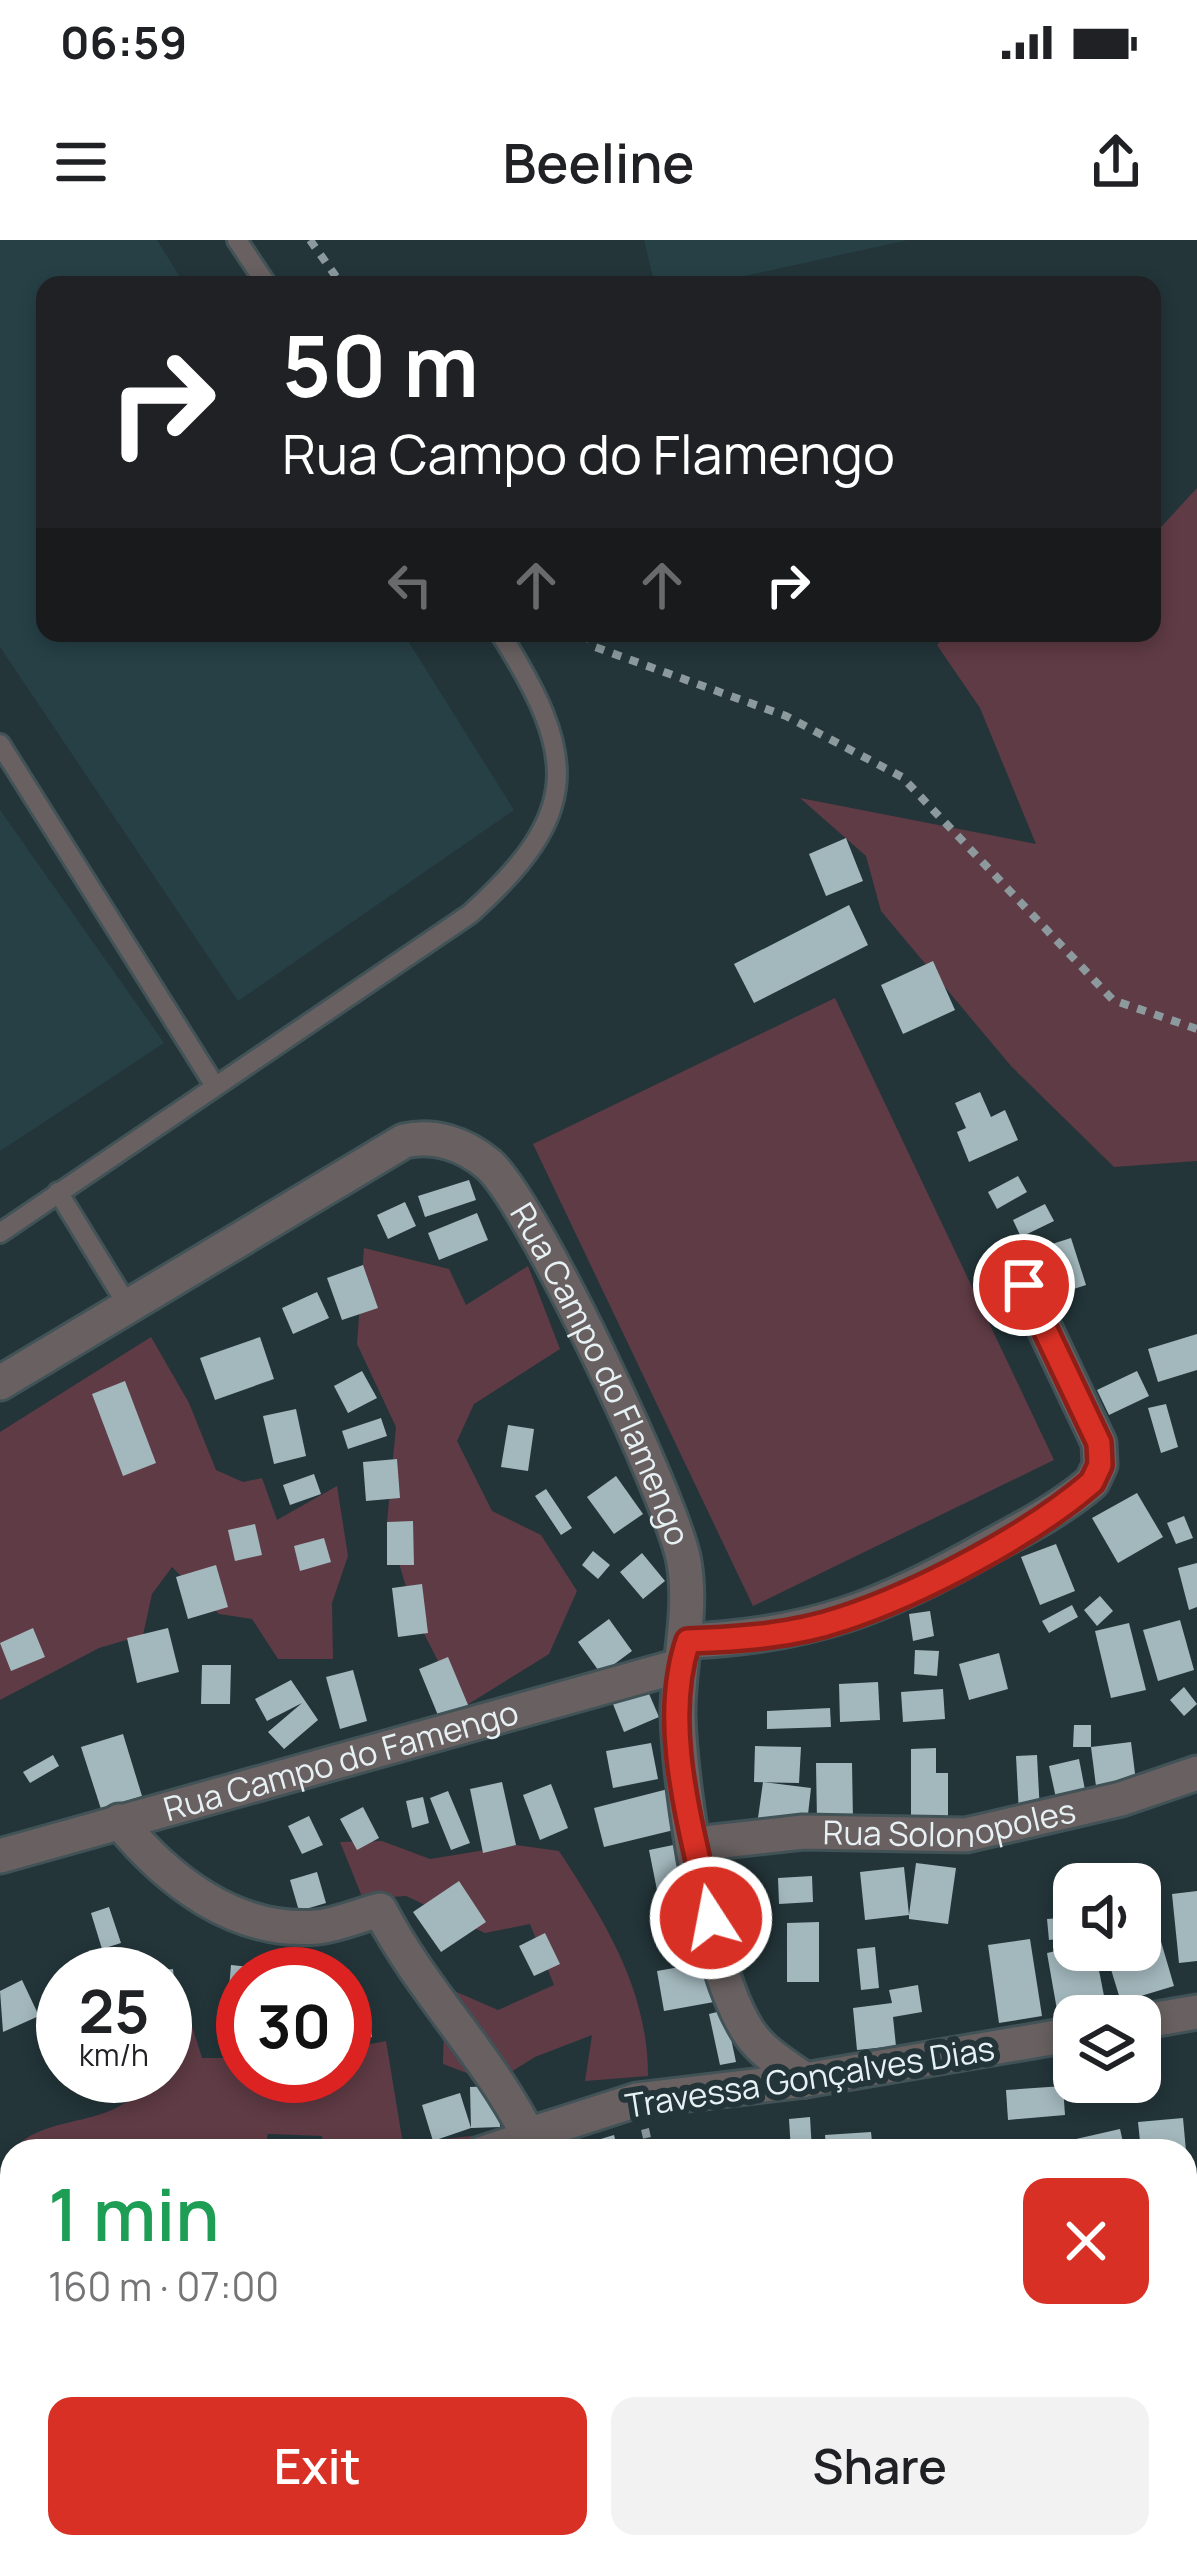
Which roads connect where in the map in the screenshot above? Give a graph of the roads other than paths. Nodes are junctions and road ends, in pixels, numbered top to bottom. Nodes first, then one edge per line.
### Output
1 (237, 240) edge
2 (261, 276) edge
3 (506, 642) edge
4 (0, 744) edge
5 (214, 1086) junction
6 (58, 1192) junction
7 (0, 1233) edge
8 (1011, 1257) dead end
9 (128, 1306) junction
10 (0, 1383) edge
11 (683, 1654) junction
12 (1197, 1773) edge
13 (118, 1821) junction
14 (696, 1844) junction
15 (0, 1856) edge
16 (1197, 2012) edge
17 (1161, 2018) edge
18 (1053, 2038) edge
19 (805, 2080) junction
20 (528, 2135) junction
21 (516, 2139) edge

1 - 2 lane
3 - 5 lane
4 - 5 lane
5 - 6 lane
6 - 7 lane
6 - 9 lane
8 - 11 street
9 - 10 street, Rua Campo do Flamengo
9 - 11 street, Rua Campo do Flamengo
11 - 13 street, Rua Campo do Famengo
11 - 14 street, Rua Campo do Flamengo
12 - 14 street, Rua Solonopoles
13 - 15 street, Rua Campo do Famengo
13 - 20 street
14 - 19 street, Rua Campo do Flamengo
16 - 17 street
18 - 19 street, Travessa Gonçalves Dias
19 - 20 street, Travessa Gonçalves Dias
20 - 21 street, Travessa Gonçalves Dias

